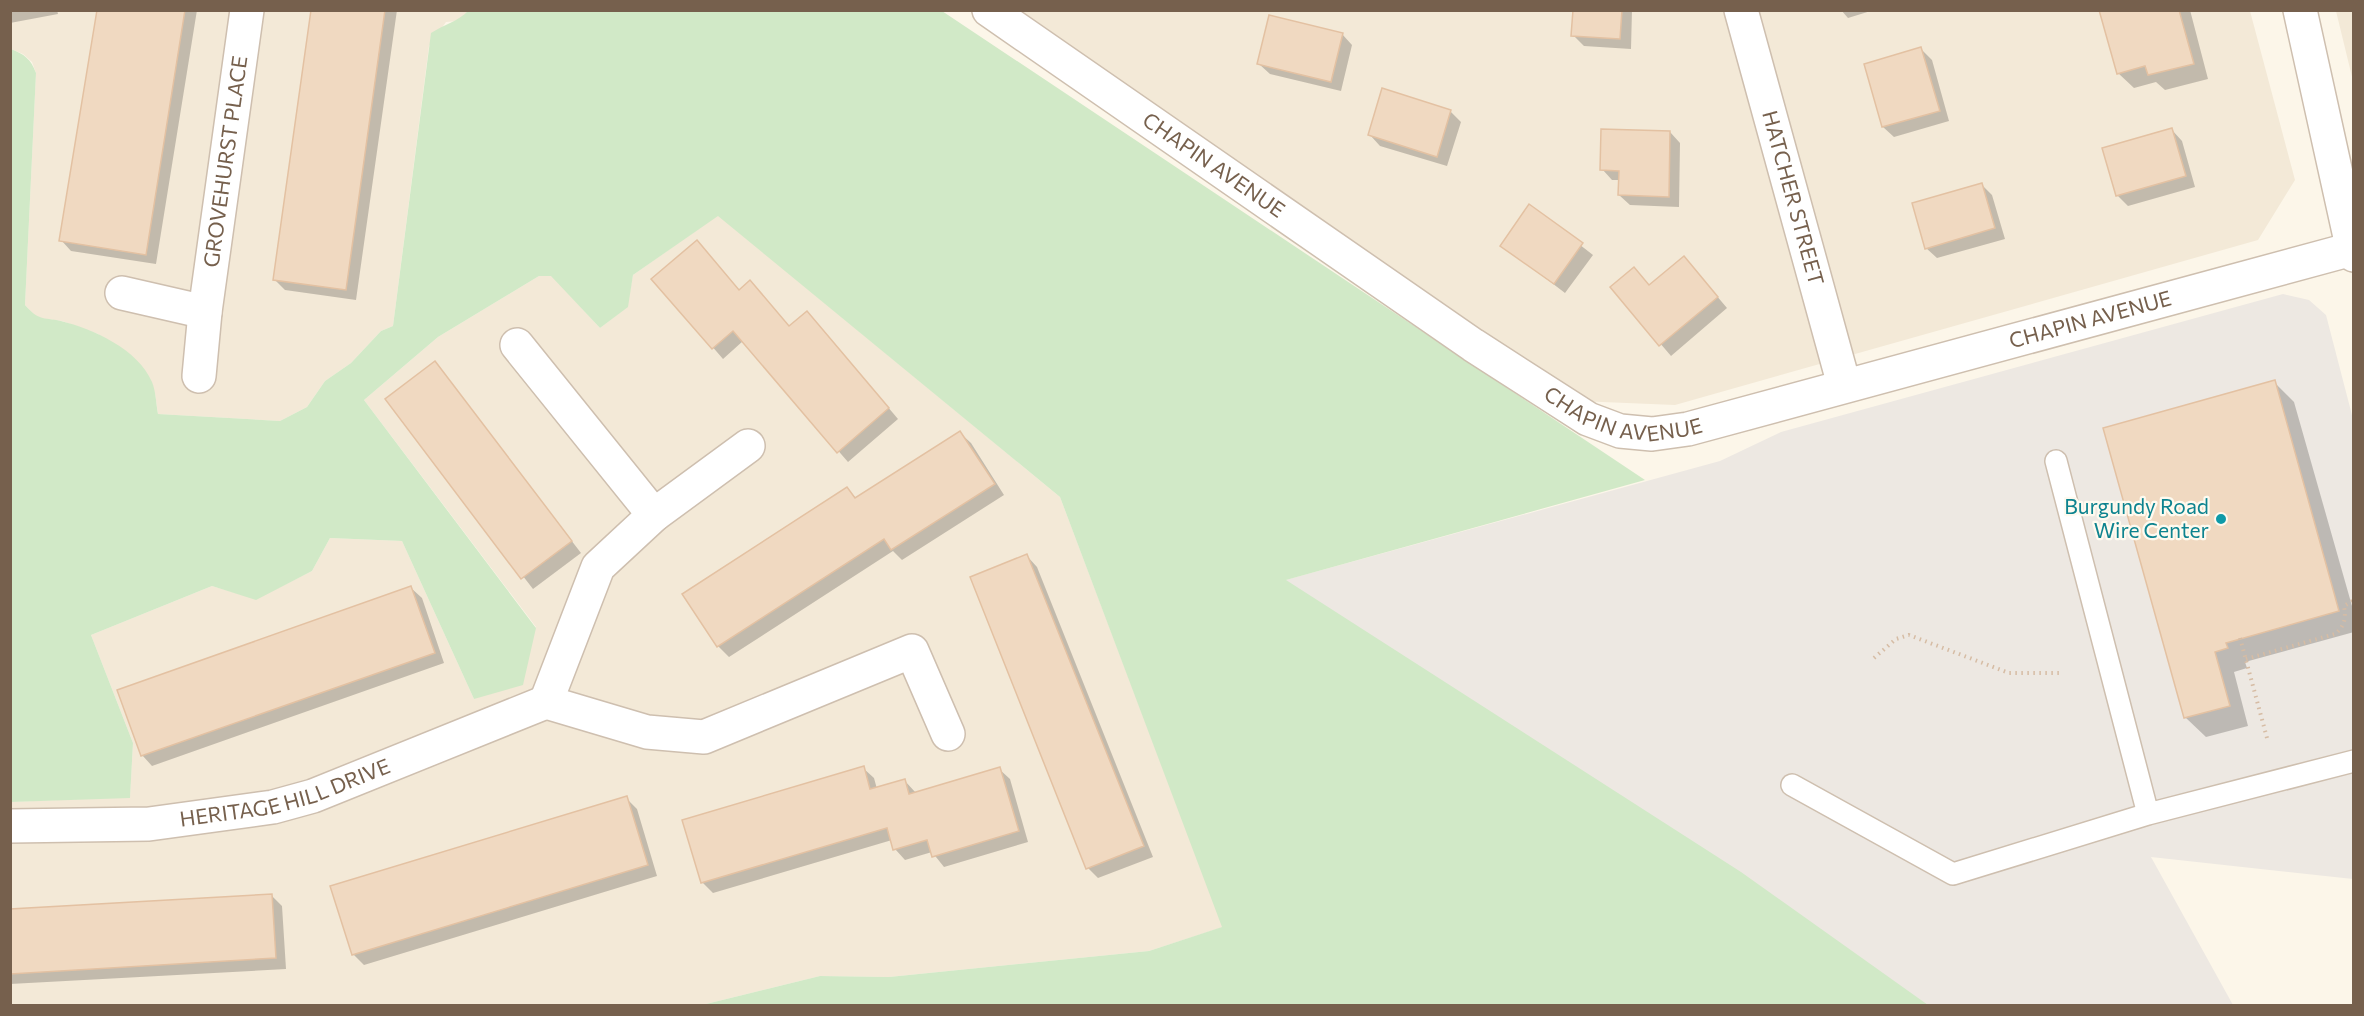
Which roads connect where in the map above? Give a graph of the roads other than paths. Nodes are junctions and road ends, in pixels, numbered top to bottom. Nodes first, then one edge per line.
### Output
1 (247, 10) edge
2 (989, 10) edge
3 (1741, 10) edge
4 (2300, 10) edge
5 (2353, 252) edge
6 (122, 293) dead end
7 (205, 312) junction
8 (517, 345) dead end
9 (199, 376) dead end
10 (1844, 386) junction
11 (748, 446) dead end
12 (2056, 461) dead end
13 (654, 515) junction
14 (546, 702) junction
15 (948, 734) dead end
16 (2354, 761) edge
17 (1792, 785) dead end
18 (2148, 814) junction
19 (10, 826) edge

1 - 7 street, GROVEHURST PLACE
2 - 10 street, CHAPIN AVENUE
3 - 10 street, HATCHER STREET
4 - 5 street
5 - 10 street, CHAPIN AVENUE
6 - 7 street
7 - 9 street, GROVEHURST PLACE
8 - 13 street
11 - 13 street
12 - 18 lane
13 - 14 street
14 - 15 street
14 - 19 street, HERITAGE HILL DRIVE
16 - 18 lane
17 - 18 lane

